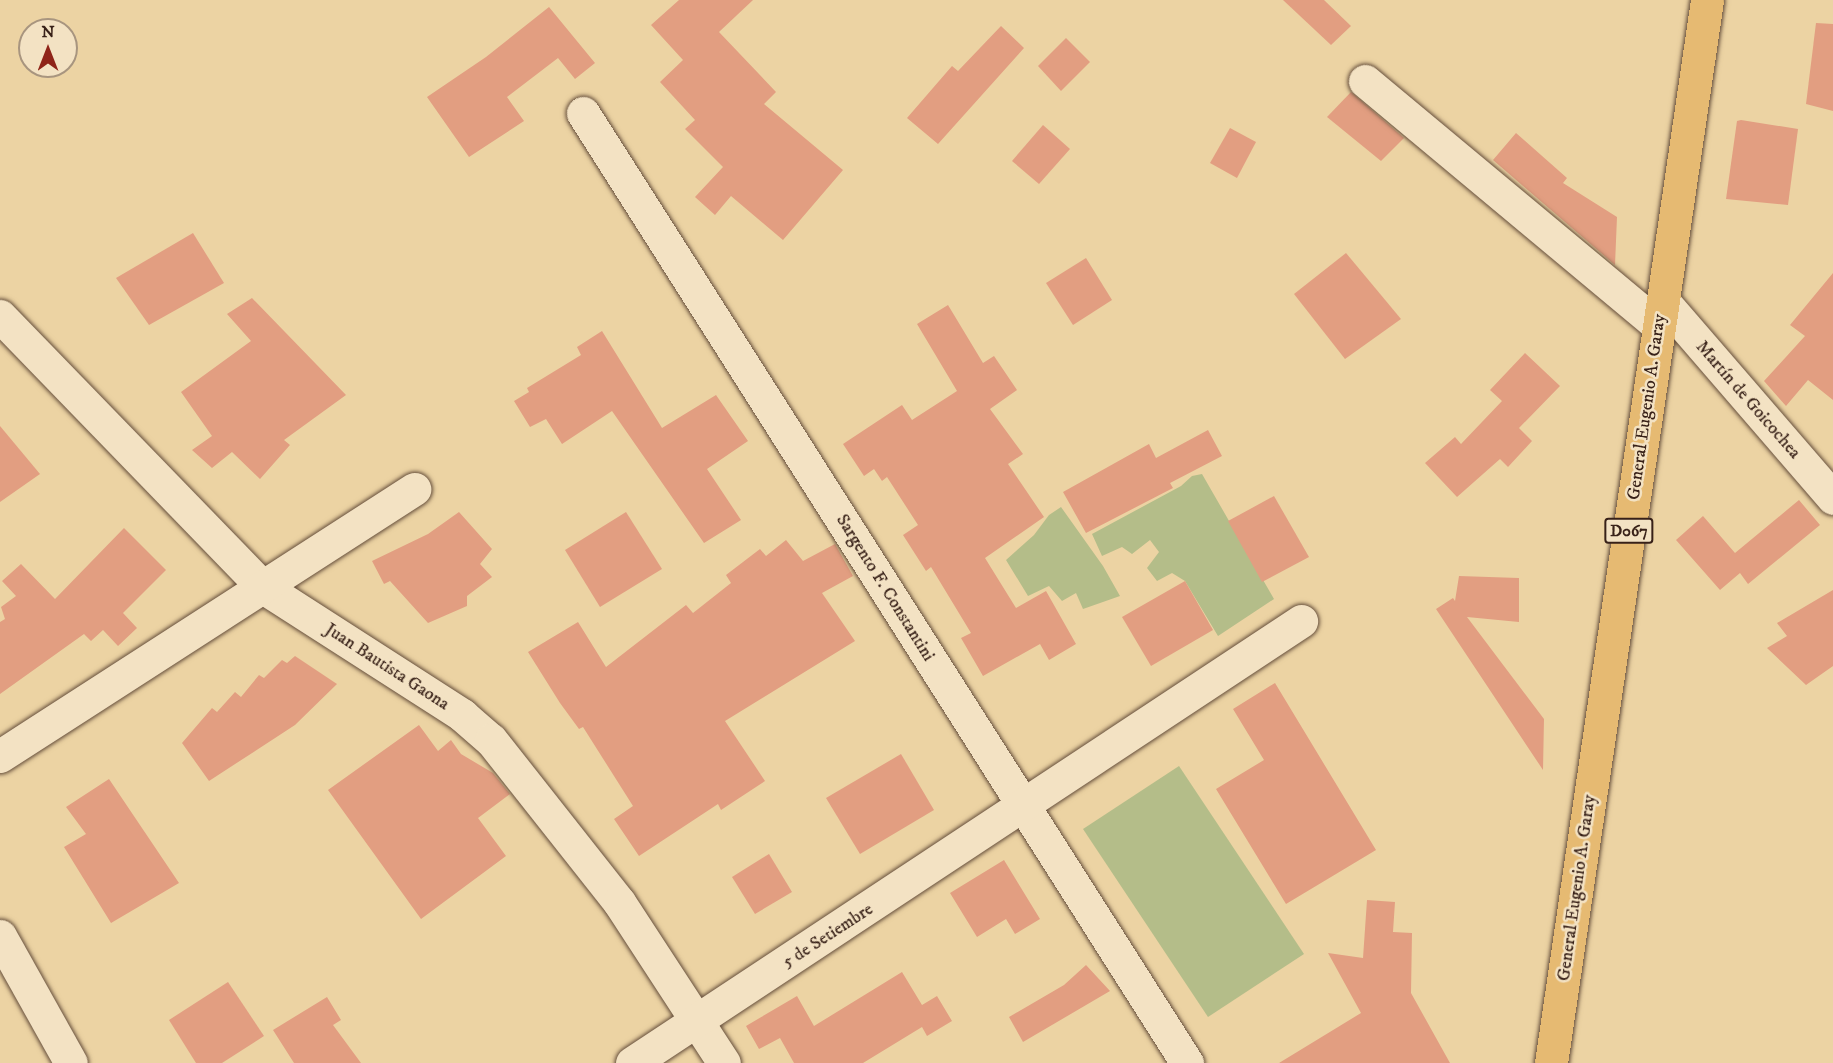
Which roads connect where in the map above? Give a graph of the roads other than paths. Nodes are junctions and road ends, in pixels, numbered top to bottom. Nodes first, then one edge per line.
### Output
1 (1707, 0) edge
2 (1365, 81) dead end
3 (583, 113) dead end
4 (1661, 314) junction
5 (0, 316) edge
6 (415, 489) dead end
7 (1833, 498) edge
8 (262, 587) junction
9 (1301, 621) dead end
10 (0, 756) edge
11 (1024, 807) junction
12 (0, 936) edge
13 (696, 1023) junction
14 (71, 1063) edge
15 (632, 1063) edge
16 (724, 1063) edge
17 (1187, 1063) edge
18 (1551, 1063) edge

1 - 4 main road, General Eugenio A. Garay / D067
2 - 4 street, Martín de Goicochea
3 - 11 street, Sargento F. Constantini
4 - 7 street, Martín de Goicochea
4 - 18 main road, General Eugenio A. Garay / D067
5 - 8 street, Juan Bautista Gaona
6 - 8 street
8 - 10 street
8 - 13 street, Juan Bautista Gaona
9 - 11 street, 5 de Setiembre
11 - 13 street, 5 de Setiembre
11 - 17 street, Sargento F. Constantini
12 - 14 street
13 - 15 street, 5 de Setiembre
13 - 16 street, Juan Bautista Gaona

